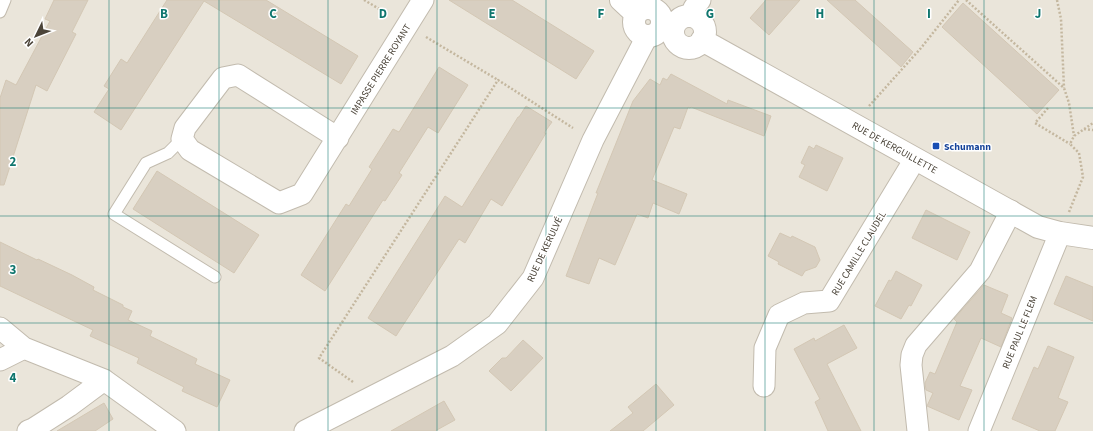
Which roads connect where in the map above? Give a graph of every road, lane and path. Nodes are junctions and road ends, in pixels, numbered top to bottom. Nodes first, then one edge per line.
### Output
1 (5, 0) edge
2 (364, 0) edge
3 (423, 0) edge
4 (959, 0) edge
5 (966, 0) edge
6 (1057, 0) edge
7 (628, 7) edge
8 (0, 12) edge
9 (672, 20) edge
10 (407, 26) junction
11 (702, 40) junction
12 (498, 80) junction
13 (1064, 88) junction
14 (1048, 108) dead end
15 (1093, 123) edge
16 (852, 124) junction
17 (1084, 129) junction
18 (1093, 130) edge
19 (1074, 136) junction
20 (338, 138) junction
21 (182, 139) junction
22 (593, 140) junction
23 (1070, 144) junction
24 (915, 159) junction
25 (1011, 212) junction
26 (1060, 233) junction
27 (1093, 238) edge
28 (215, 277) dead end
29 (0, 328) edge
30 (24, 348) junction
31 (0, 360) edge
32 (104, 380) junction
33 (764, 386) dead end
34 (372, 396) junction
35 (28, 431) edge
36 (175, 431) edge
37 (305, 431) edge
38 (918, 431) edge
39 (979, 431) edge

1 - 8 lane
2 - 10 path
3 - 10 street, IMPASSE PIERRE ROYANT
4 - 16 path
5 - 13 path
6 - 13 path
7 - 9 street
9 - 11 street
9 - 11 street
9 - 22 street, RUE DE KERULVÉ
10 - 12 path
10 - 20 street, IMPASSE PIERRE ROYANT
11 - 16 street, RUE DE KERGUILLETTE
12 - 22 path
12 - 34 path
13 - 19 path
14 - 23 path
15 - 17 path
16 - 24 street, RUE DE KERGUILLETTE
17 - 18 path
17 - 19 path
19 - 23 path
20 - 21 street
20 - 21 street, IMPASSE PIERRE ROYANT
21 - 28 lane
22 - 34 street, RUE DE KERULVÉ
23 - 26 path
24 - 25 street, RUE DE KERGUILLETTE
24 - 33 street, RUE CAMILLE CLAUDEL
25 - 26 street, RUE DE KERGUILLETTE
25 - 38 street
26 - 27 street, RUE DE KERGUILLETTE
26 - 39 street, RUE PAUL LE FLEM
29 - 30 street
30 - 31 street
30 - 32 street
32 - 35 street
32 - 36 street
34 - 37 street, RUE DE KERULVÉ

